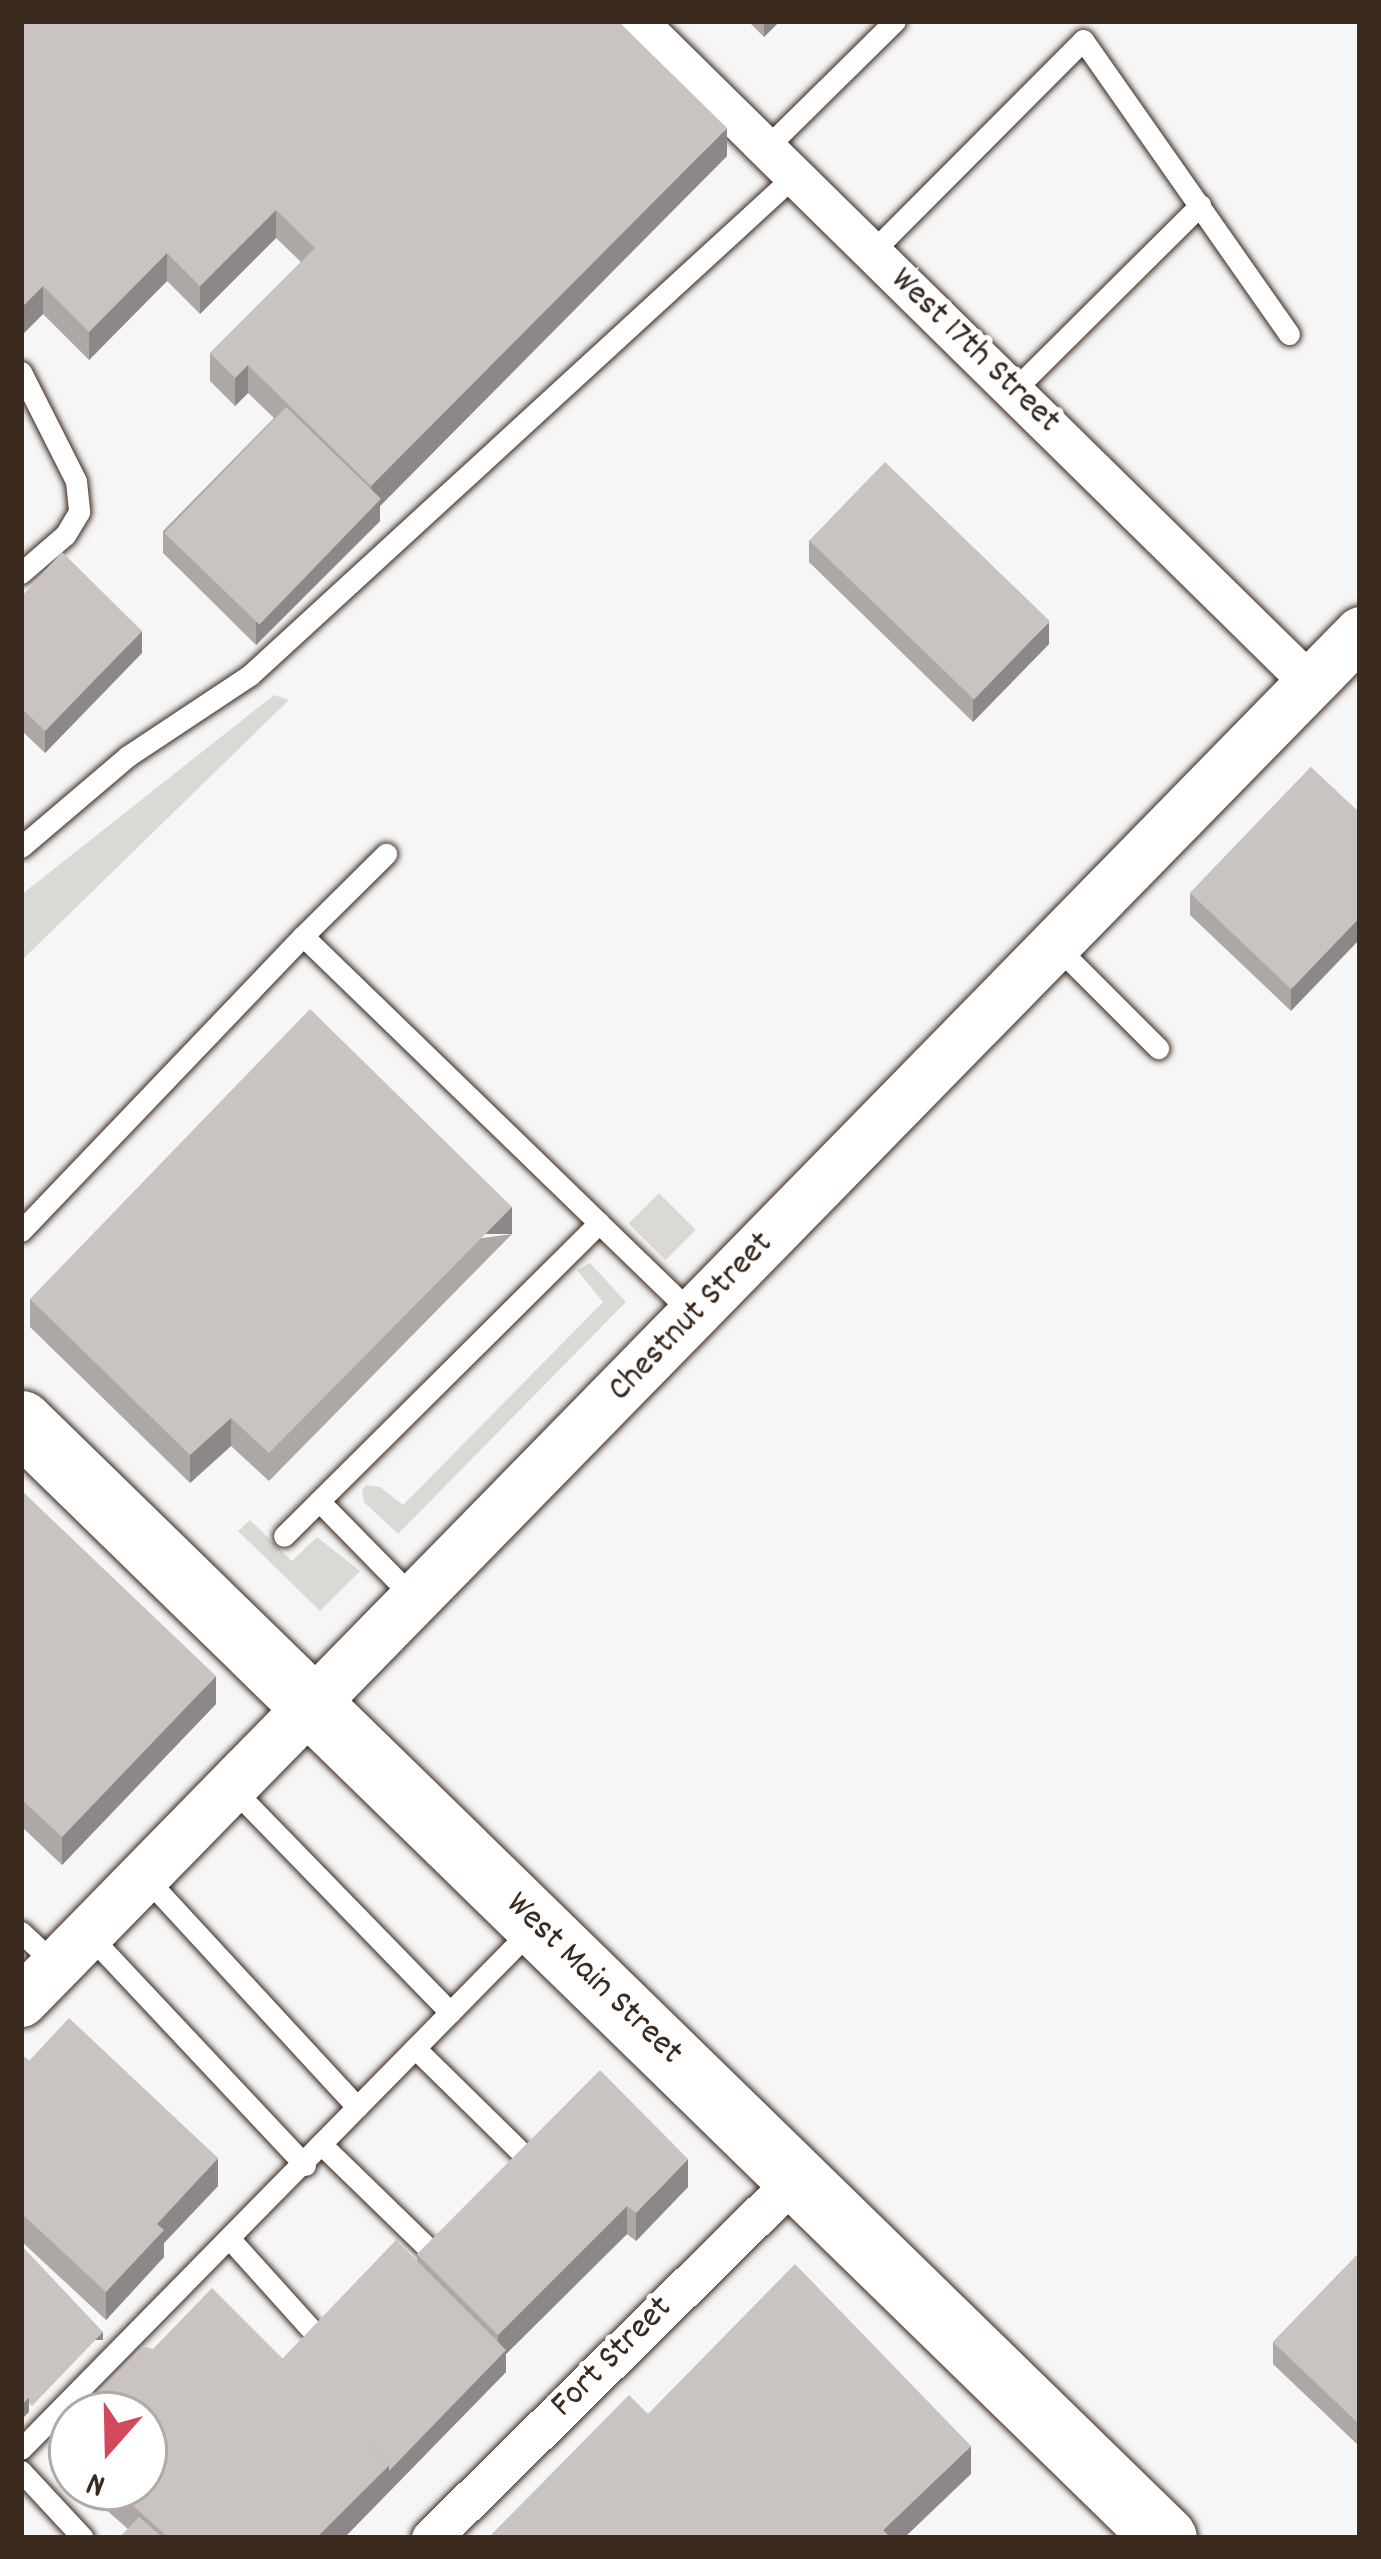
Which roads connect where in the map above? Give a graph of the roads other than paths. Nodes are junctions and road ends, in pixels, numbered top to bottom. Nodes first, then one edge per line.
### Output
1 (637, 21) edge
2 (896, 21) edge
3 (780, 162) junction
4 (1200, 206) junction
5 (872, 252) junction
6 (1289, 334) dead end
7 (21, 372) edge
8 (1013, 391) junction
9 (21, 573) edge
10 (1360, 632) edge
11 (1310, 683) junction
12 (21, 847) edge
13 (386, 854) dead end
14 (303, 936) junction
15 (1055, 945) junction
16 (1158, 1048) dead end
17 (599, 1223) junction
18 (21, 1231) edge
19 (694, 1316) junction
20 (21, 1422) edge
21 (319, 1501) junction
22 (284, 1536) dead end
23 (417, 1601) junction
24 (313, 1707) junction
25 (232, 1788) junction
26 (145, 1877) junction
27 (536, 1925) junction
28 (47, 1958) edge
29 (450, 2012) junction
30 (415, 2048) junction
31 (357, 2107) junction
32 (321, 2144) junction
33 (522, 2152) edge
34 (305, 2165) junction
35 (796, 2178) junction
36 (229, 2238) junction
37 (428, 2248) edge
38 (309, 2327) edge
39 (21, 2449) edge
40 (21, 2471) edge
41 (83, 2538) edge
42 (431, 2538) edge
43 (1165, 2538) edge

1 - 3 street, West 17th Street
2 - 3 lane
3 - 5 street, West 17th Street
3 - 12 lane
4 - 5 lane
4 - 6 lane
4 - 8 lane
5 - 8 street, West 17th Street
7 - 9 lane
8 - 11 street, West 17th Street
10 - 11 street, Chestnut Street
11 - 15 street, Chestnut Street
13 - 14 lane
14 - 17 lane
14 - 18 lane
15 - 16 lane
15 - 19 street, Chestnut Street
17 - 19 lane
17 - 21 lane
19 - 23 street, Chestnut Street
20 - 24 main road, West Main Street
21 - 22 lane
21 - 23 lane
23 - 24 street, Chestnut Street
24 - 25 street, Chestnut Street
24 - 27 main road, West Main Street
25 - 26 street, Chestnut Street
25 - 29 lane
26 - 28 street, Chestnut Street
26 - 31 lane
27 - 29 lane
27 - 35 main road, West Main Street
28 - 34 lane
29 - 30 lane
30 - 31 lane
30 - 33 lane
31 - 32 lane
32 - 34 lane
32 - 37 lane
34 - 36 lane
35 - 42 street, Fort Street
35 - 43 main road, West Main Street
36 - 38 lane
36 - 39 lane
40 - 41 lane

